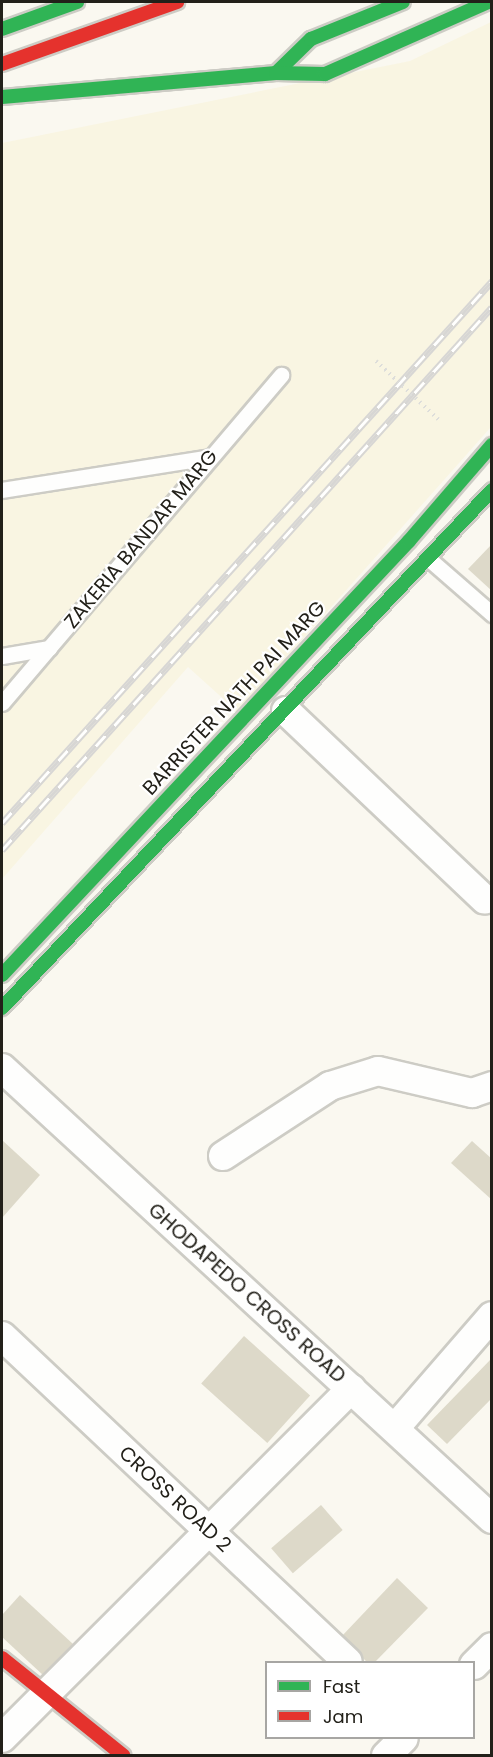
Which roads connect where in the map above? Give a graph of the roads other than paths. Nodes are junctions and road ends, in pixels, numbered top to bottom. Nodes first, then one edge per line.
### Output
1 (50, 2) edge
2 (77, 2) edge
3 (177, 2) edge
4 (404, 2) edge
5 (488, 2) edge
6 (2, 28) edge
7 (2, 46) edge
8 (2, 64) edge
9 (276, 73) junction
10 (2, 97) edge
11 (281, 375) dead end
12 (492, 445) edge
13 (210, 458) junction
14 (2, 490) edge
15 (492, 490) edge
16 (429, 559) junction
17 (492, 614) edge
18 (50, 648) junction
19 (2, 656) edge
20 (2, 703) edge
21 (286, 711) junction
22 (485, 900) dead end
23 (2, 975) edge
24 (2, 1008) edge
25 (2, 1068) edge
26 (492, 1086) edge
27 (223, 1156) dead end
28 (492, 1316) edge
29 (2, 1336) edge
30 (351, 1389) junction
31 (395, 1428) junction
32 (492, 1519) edge
33 (208, 1531) junction
34 (492, 1647) edge
35 (2, 1658) edge
36 (347, 1661) edge
37 (475, 1664) edge
38 (43, 1695) junction
39 (2, 1738) edge
40 (402, 1739) edge
41 (124, 1755) edge
42 (386, 1755) edge

1 - 7 main road
2 - 6 main road, bridge
3 - 8 main road
4 - 9 main road
5 - 9 main road
9 - 10 main road
11 - 13 lane, ZAKERIA BANDAR MARG
12 - 23 main road, BARRISTER NATH PAI MARG
13 - 14 lane
13 - 18 lane, ZAKERIA BANDAR MARG
15 - 16 main road
16 - 17 lane
16 - 21 main road
18 - 19 lane
18 - 20 lane, ZAKERIA BANDAR MARG
21 - 22 street
21 - 24 main road
25 - 30 street, GHODAPEDO CROSS ROAD
26 - 27 street
28 - 31 street
29 - 33 street, CROSS ROAD 2
30 - 31 street, GHODAPEDO CROSS ROAD
30 - 33 street
31 - 32 street, GHODAPEDO CROSS ROAD
33 - 36 street, CROSS ROAD 2
33 - 38 street
34 - 37 street
35 - 38 main road
38 - 39 street
38 - 41 main road
40 - 42 street

